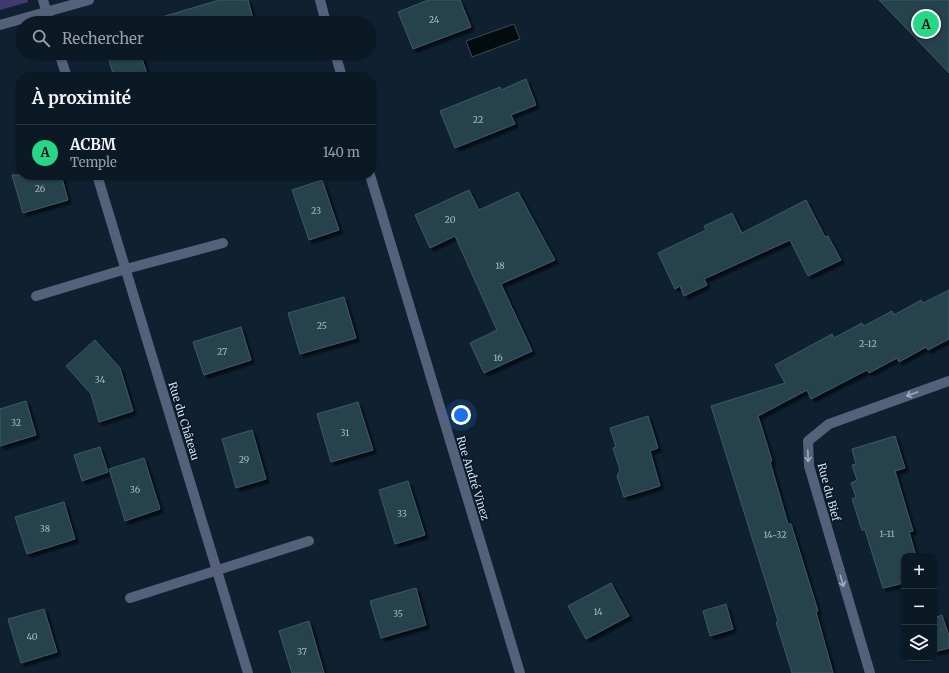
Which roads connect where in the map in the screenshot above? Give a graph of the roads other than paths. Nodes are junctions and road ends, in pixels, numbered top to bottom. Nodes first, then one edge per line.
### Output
1 (43, 0) edge
2 (89, 0) edge
3 (320, 0) edge
4 (47, 13) junction
5 (35, 16) edge
6 (48, 16) edge
7 (324, 16) edge
8 (16, 21) edge
9 (0, 25) edge
10 (62, 60) edge
11 (337, 60) edge
12 (66, 72) edge
13 (341, 72) edge
14 (99, 180) edge
15 (372, 180) edge
16 (223, 243) dead end
17 (126, 269) junction
18 (36, 296) dead end
19 (949, 380) edge
20 (309, 541) dead end
21 (216, 572) junction
22 (130, 598) dead end
23 (248, 673) edge
24 (520, 673) edge
25 (870, 673) edge

1 - 4 street
2 - 4 street
3 - 7 street
4 - 5 street
4 - 6 street
8 - 9 street
10 - 12 street
11 - 13 street
14 - 17 street, Rue du Château
15 - 24 street, Rue André Vinez
16 - 17 street
17 - 18 street
17 - 21 street, Rue du Château
19 -> 25 street, Rue du Bief
20 - 21 street
21 - 22 street
21 - 23 street, Rue du Château

